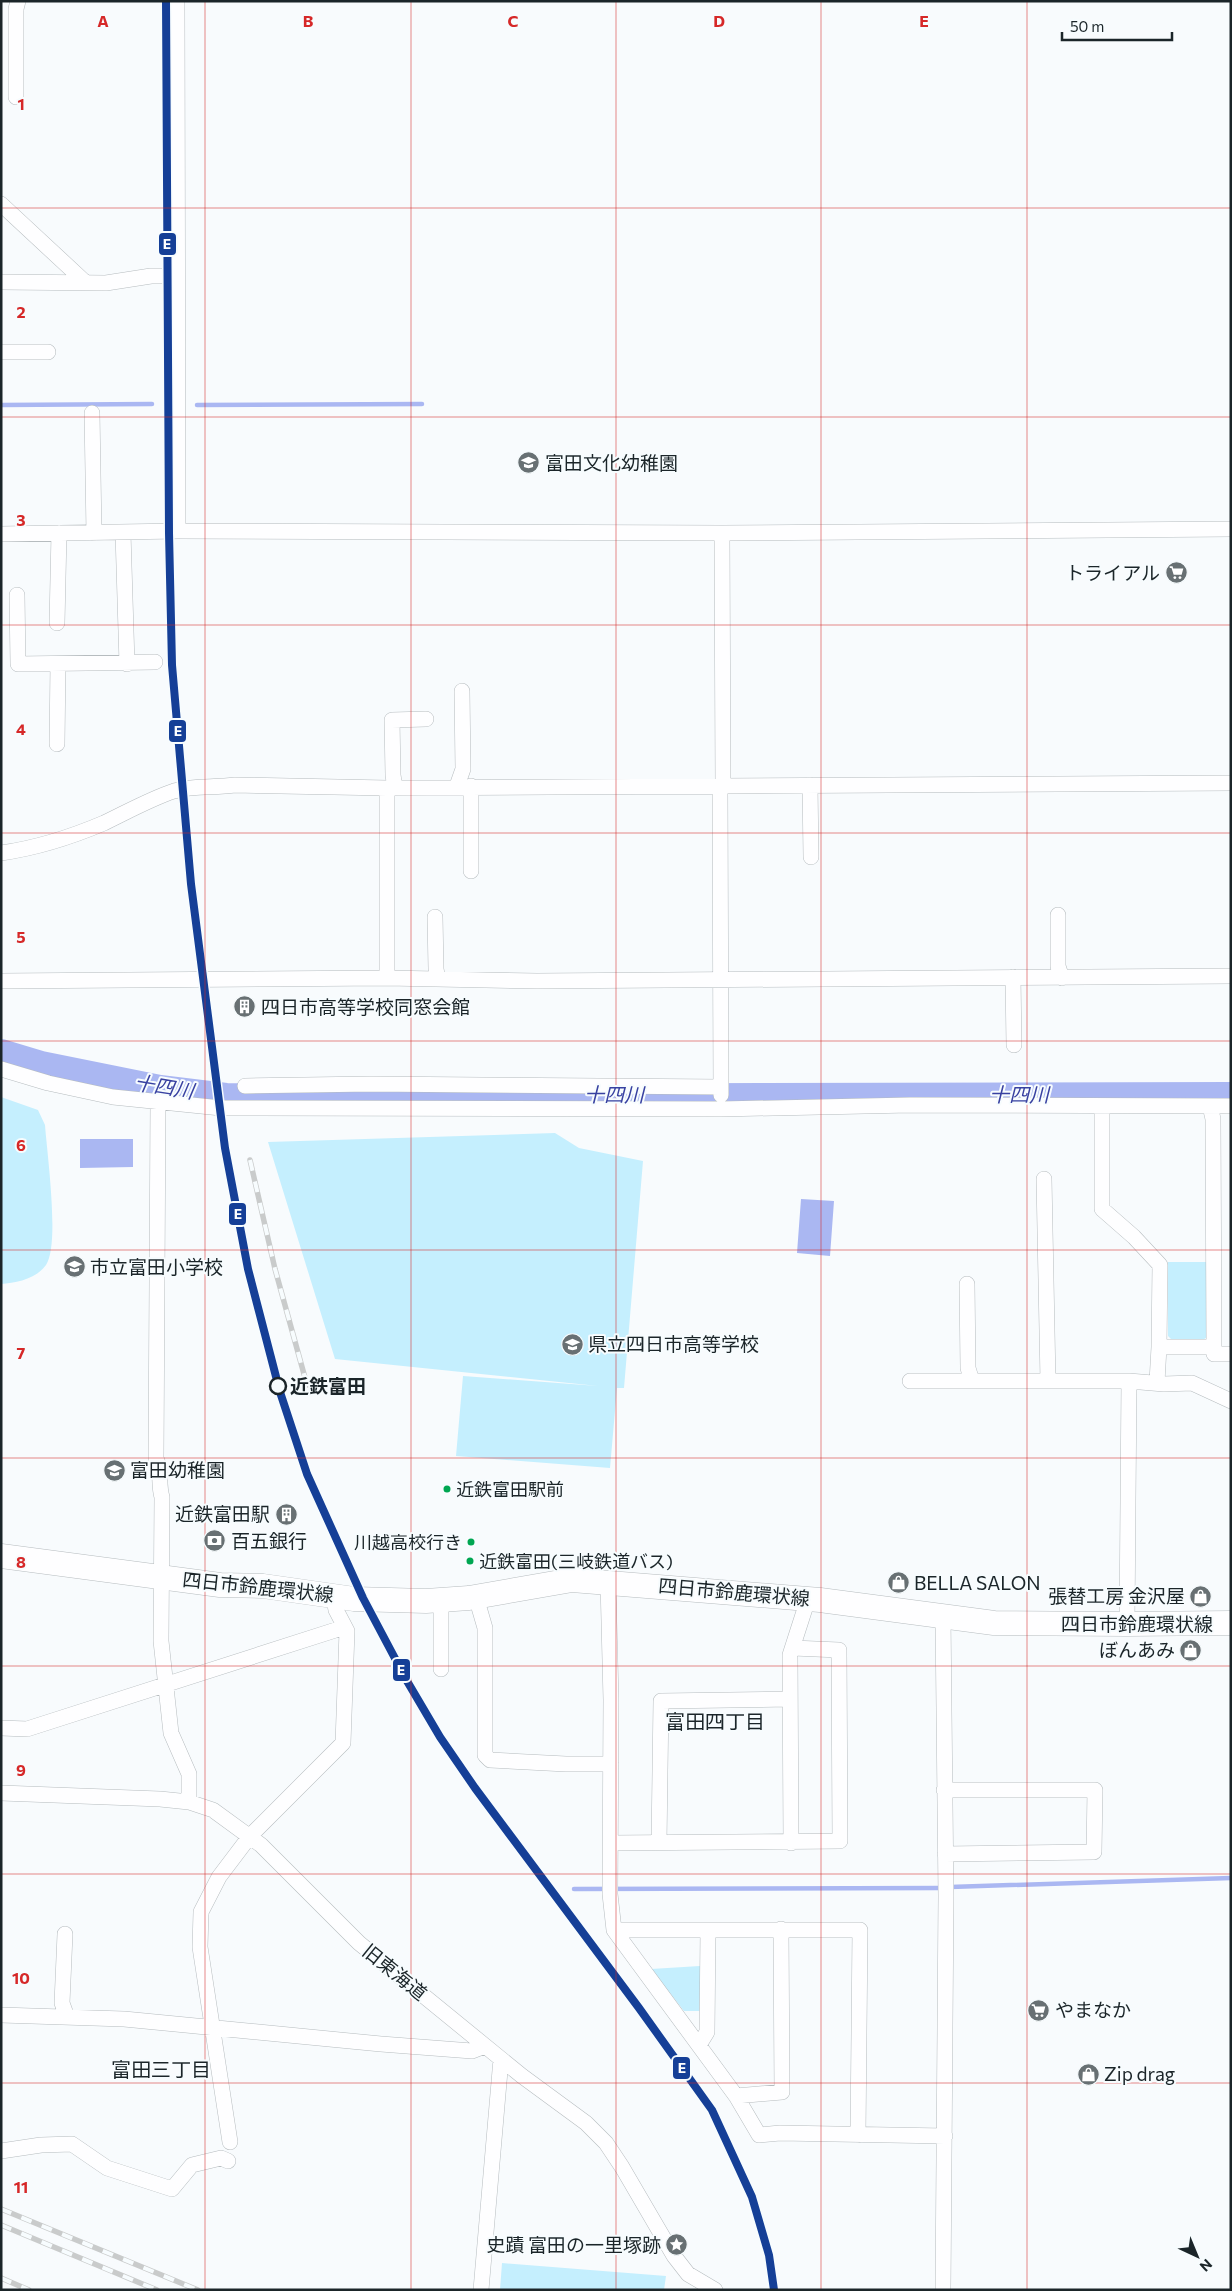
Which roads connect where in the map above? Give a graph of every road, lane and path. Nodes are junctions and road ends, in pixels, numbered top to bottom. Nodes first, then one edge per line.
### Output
1 (18, 1) edge
2 (177, 1) edge
3 (16, 97) dead end
4 (1, 204) edge
5 (167, 276) dead end
6 (1, 282) edge
7 (86, 283) junction
8 (1, 352) edge
9 (48, 352) dead end
10 (92, 413) dead end
11 (1231, 529) edge
12 (178, 531) junction
13 (94, 532) junction
14 (59, 533) junction
15 (122, 533) junction
16 (722, 533) junction
17 (1, 534) edge
18 (17, 595) dead end
19 (57, 623) dead end
20 (155, 662) dead end
21 (58, 664) junction
22 (127, 664) junction
23 (462, 691) dead end
24 (426, 719) dead end
25 (57, 744) dead end
26 (1231, 783) edge
27 (810, 785) junction
28 (464, 786) junction
29 (722, 787) junction
30 (391, 788) junction
31 (1, 853) edge
32 (811, 857) dead end
33 (471, 871) dead end
34 (1058, 915) dead end
35 (435, 917) dead end
36 (1231, 976) edge
37 (1013, 977) junction
38 (387, 978) junction
39 (1062, 978) junction
40 (438, 979) junction
41 (722, 979) junction
42 (1, 981) edge
43 (1014, 1046) dead end
44 (1, 1069) edge
45 (245, 1086) dead end
46 (721, 1088) junction
47 (158, 1103) junction
48 (1210, 1106) junction
49 (1231, 1106) edge
50 (721, 1107) junction
51 (1102, 1107) junction
52 (1044, 1178) dead end
53 (967, 1284) dead end
54 (1160, 1347) junction
55 (1214, 1347) junction
56 (1231, 1354) edge
57 (910, 1381) dead end
58 (972, 1381) junction
59 (1048, 1381) junction
60 (1129, 1381) junction
61 (1157, 1382) junction
62 (1231, 1401) edge
63 (1, 1556) edge
64 (161, 1576) junction
65 (608, 1582) junction
66 (333, 1594) junction
67 (476, 1597) junction
68 (808, 1598) junction
69 (441, 1600) junction
70 (943, 1617) junction
71 (1231, 1623) edge
72 (1127, 1624) junction
73 (345, 1627) junction
74 (793, 1648) junction
75 (441, 1669) dead end
76 (166, 1685) junction
77 (789, 1699) junction
78 (1, 1728) edge
79 (611, 1764) junction
80 (944, 1790) junction
81 (1, 1793) edge
82 (189, 1802) junction
83 (250, 1836) junction
84 (659, 1843) junction
85 (791, 1843) junction
86 (611, 1844) junction
87 (946, 1854) junction
88 (781, 1929) junction
89 (614, 1930) junction
90 (708, 1930) junction
91 (65, 1934) dead end
92 (1, 2015) edge
93 (67, 2017) junction
94 (212, 2026) junction
95 (699, 2045) junction
96 (485, 2046) junction
97 (501, 2059) junction
98 (736, 2096) junction
99 (858, 2135) junction
100 (945, 2136) junction
101 (230, 2142) dead end
102 (1, 2151) edge
103 (228, 2161) dead end
104 (481, 2290) edge
105 (715, 2290) edge
106 (943, 2290) edge

1 - 3 street
2 - 12 street
4 - 7 street
5 - 7 street
6 - 7 street
8 - 9 street
10 - 13 street
11 - 16 street
12 - 15 street
12 - 16 street
13 - 14 street
13 - 15 street
14 - 17 street
14 - 19 street
15 - 22 street
16 - 29 street
18 - 21 street
20 - 22 street
21 - 22 street
21 - 25 street
23 - 28 street
24 - 30 street
26 - 27 street
27 - 29 street
27 - 32 street
28 - 29 street
28 - 30 street
28 - 33 street
29 - 41 street
30 - 31 street
30 - 38 street
34 - 39 street
35 - 40 street
36 - 39 street
37 - 39 street
37 - 41 street
37 - 43 street
38 - 40 street
38 - 42 street
40 - 41 street
41 - 46 street
44 - 47 street
45 - 46 street
46 - 50 street
47 - 50 street
47 - 64 street
48 - 49 street
48 - 51 street
48 - 55 street
50 - 51 street
51 - 54 street
52 - 59 street
53 - 58 street
54 - 55 street
54 - 61 street
55 - 56 street
57 - 58 street
58 - 59 street
59 - 60 street
60 - 61 street
60 - 72 street
61 - 62 street
63 - 64 main road, 四日市鈴鹿環状線
64 - 66 main road, 四日市鈴鹿環状線
64 - 76 street
65 - 67 main road, 四日市鈴鹿環状線
65 - 68 main road, 四日市鈴鹿環状線
65 - 79 street
66 - 69 main road, 四日市鈴鹿環状線
66 - 73 street
67 - 69 main road, 四日市鈴鹿環状線
67 - 79 street
68 - 70 main road, 四日市鈴鹿環状線
68 - 74 street
69 - 75 street
70 - 72 main road, 四日市鈴鹿環状線
70 - 80 street
71 - 72 main road, 四日市鈴鹿環状線
73 - 76 street
73 - 83 street
74 - 77 street
74 - 85 street
76 - 78 street
76 - 82 street
77 - 84 street
77 - 85 street
79 - 86 street
80 - 87 street
80 - 87 street
81 - 82 street, 旧東海道
82 - 83 street, 旧東海道
83 - 94 street
83 - 96 street, 旧東海道
84 - 85 street
84 - 86 street
86 - 89 street
87 - 100 street
88 - 90 street
88 - 98 street
88 - 99 street
89 - 90 street
89 - 95 street
90 - 95 street
91 - 93 street
92 - 93 street
93 - 94 street
94 - 96 street
94 - 101 street
95 - 98 street
96 - 97 street, 旧東海道
97 - 104 street
97 - 105 street, 旧東海道
98 - 99 street
99 - 100 street
100 - 106 street
102 - 103 street

